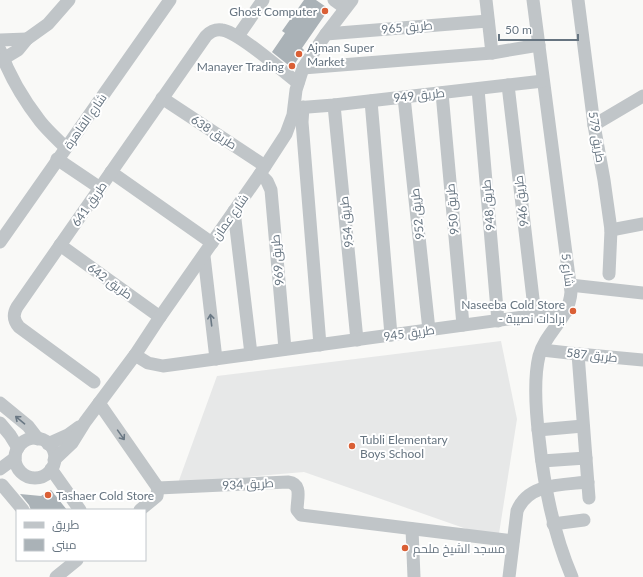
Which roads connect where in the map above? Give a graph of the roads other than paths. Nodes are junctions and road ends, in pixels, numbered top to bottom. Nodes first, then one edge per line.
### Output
1 (170, 0) edge
2 (263, 0) edge
3 (334, 0) edge
4 (486, 0) edge
5 (534, 0) edge
6 (578, 0) edge
7 (65, 2) edge
8 (348, 4) edge
9 (488, 21) junction
10 (326, 34) junction
11 (238, 36) junction
12 (27, 39) junction
13 (0, 40) edge
14 (539, 45) junction
15 (1, 52) edge
16 (492, 53) junction
17 (303, 68) junction
18 (544, 81) junction
19 (298, 83) junction
20 (508, 85) junction
21 (478, 89) junction
22 (442, 93) junction
23 (643, 96) edge
24 (404, 97) junction
25 (162, 98) junction
26 (371, 101) junction
27 (334, 105) junction
28 (299, 108) junction
29 (594, 125) junction
30 (66, 148) junction
31 (57, 159) junction
32 (262, 170) junction
33 (111, 172) junction
34 (100, 188) junction
35 (234, 211) junction
36 (643, 224) edge
37 (611, 230) junction
38 (0, 242) edge
39 (212, 243) junction
40 (60, 245) junction
41 (204, 256) junction
42 (609, 274) dead end
43 (570, 285) junction
44 (643, 293) edge
45 (567, 311) junction
46 (535, 316) junction
47 (160, 318) junction
48 (498, 321) junction
49 (463, 326) junction
50 (429, 330) junction
51 (391, 335) junction
52 (357, 340) junction
53 (320, 345) junction
54 (286, 349) junction
55 (542, 350) junction
56 (251, 354) junction
57 (578, 354) junction
58 (135, 355) junction
59 (216, 359) junction
60 (643, 360) edge
61 (94, 382) dead end
62 (0, 403) edge
63 (99, 403) junction
64 (85, 422) junction
65 (0, 423) edge
66 (583, 426) junction
67 (538, 430) junction
68 (43, 441) junction
69 (16, 453) junction
70 (586, 458) junction
71 (542, 461) junction
72 (53, 464) junction
73 (0, 470) edge
74 (21, 473) junction
75 (588, 482) junction
76 (1, 486) edge
77 (545, 487) junction
78 (158, 488) junction
79 (589, 498) dead end
80 (23, 509) edge
81 (79, 509) edge
82 (141, 509) edge
83 (584, 520) dead end
84 (554, 524) junction
85 (412, 529) junction
86 (514, 541) junction
87 (71, 562) edge
88 (56, 577) edge
89 (414, 577) edge
90 (509, 577) edge
91 (572, 577) edge

1 - 30 street, شارع القاهرة
2 - 11 street
3 - 8 street
4 - 9 street
5 - 14 street, شارع 5
6 - 29 street, طريق 579
7 - 12 street
8 - 10 street, شارع عمان
9 - 10 street, طريق 965
9 - 16 street
10 - 17 street, شارع عمان
11 - 19 street
11 - 25 street, طريق 641
12 - 13 street
12 - 15 street
14 - 16 street
14 - 18 street, شارع 5
15 - 30 street
16 - 17 street
17 - 19 street, شارع عمان
18 - 20 street, طريق 949
18 - 43 street, شارع 5
19 - 28 street, شارع عمان
20 - 21 street, طريق 949
20 - 46 street, طريق 946
21 - 22 street, طريق 949
21 - 48 street, طريق 948
22 - 24 street, طريق 949
22 - 49 street, طريق 950
23 - 29 street
24 - 26 street, طريق 949
24 - 50 street, طريق 952
25 - 32 street, طريق 638
25 - 33 street, طريق 641
26 - 27 street, طريق 949
26 - 51 street
27 - 28 street, طريق 949
27 - 52 street, طريق 954
28 - 32 street, شارع عمان
28 - 53 street
29 - 37 street, طريق 579
30 - 31 street, شارع القاهرة
31 - 34 street
31 - 38 street, شارع القاهرة
32 - 35 street, شارع عمان
32 - 54 street, طريق 969
33 - 34 street, طريق 641
33 - 39 street
34 - 40 street, طريق 641
35 - 39 street, شارع عمان
35 - 56 street
36 - 37 street
37 - 42 street, طريق 579
39 - 41 street, شارع عمان
40 - 47 street, طريق 642
40 - 61 street, طريق 641
41 - 47 street, شارع عمان
59 -> 41 street
43 - 44 street
43 - 45 street, شارع 5
45 - 46 street, طريق 945
45 - 55 street, شارع 5
46 - 48 street, طريق 945
47 - 58 street, شارع عمان
48 - 49 street, طريق 945
49 - 50 street, طريق 945
50 - 51 street, طريق 945
51 - 52 street, طريق 945
52 - 53 street, طريق 945
53 - 54 street, طريق 945
54 - 56 street, طريق 945
55 - 57 street, طريق 587
55 - 67 street, شارع 5
56 - 59 street, طريق 945
57 - 60 street, طريق 587
57 - 66 street
58 - 59 street, طريق 945
58 - 63 street, شارع عمان
68 -> 62 street
63 - 64 street, شارع عمان
63 -> 78 street
64 - 68 street, شارع عمان
64 - 72 street, شارع عمان
65 - 69 street
66 - 67 street
66 - 70 street
67 - 71 street, شارع 5
68 - 69 street
68 - 72 street
69 - 73 street
69 - 74 street
70 - 71 street
70 - 75 street
71 - 77 street, شارع 5
72 - 74 street
72 - 81 street
74 - 76 street
75 - 77 street
75 - 79 street
76 - 80 street
77 - 84 street, شارع 5
77 - 86 street
78 - 82 street
78 - 85 street, طريق 934
83 - 84 street
84 - 91 street, شارع 5
85 - 86 street, طريق 934
85 - 89 street
86 - 90 street
87 - 88 street

